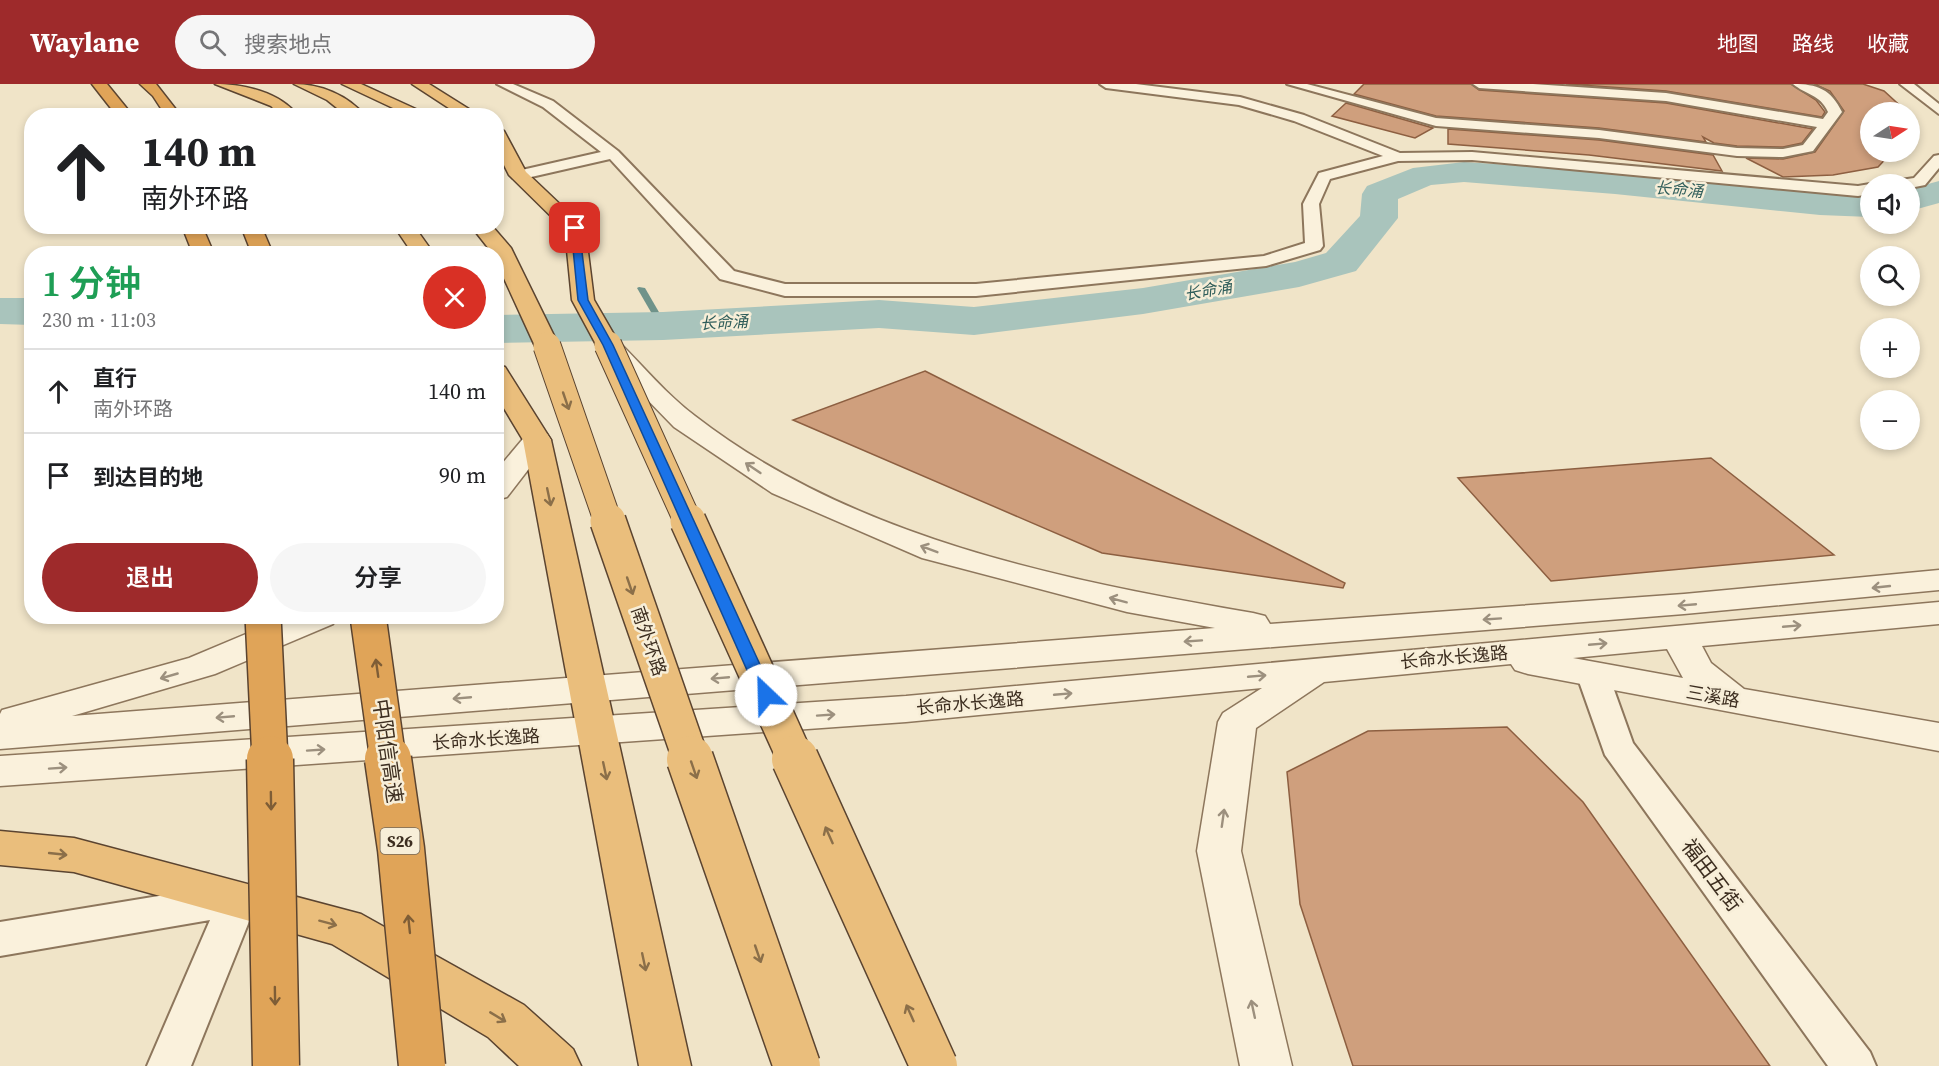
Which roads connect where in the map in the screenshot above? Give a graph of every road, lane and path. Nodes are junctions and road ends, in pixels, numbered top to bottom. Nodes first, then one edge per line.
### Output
1 (99, 84) edge
2 (147, 84) edge
3 (222, 84) edge
4 (301, 84) edge
5 (349, 84) edge
6 (419, 84) edge
7 (503, 84) edge
8 (1106, 84) edge
9 (1293, 84) edge
10 (1479, 84) edge
11 (1800, 84) edge
12 (1906, 84) edge
13 (119, 108) edge
14 (168, 108) edge
15 (282, 108) edge
16 (347, 108) edge
17 (405, 108) edge
18 (459, 108) edge
19 (1939, 110) edge
20 (1826, 124) junction
21 (504, 147) edge
22 (614, 154) junction
23 (1398, 157) junction
24 (1939, 159) edge
25 (504, 165) edge
26 (518, 175) junction
27 (1920, 181) edge
28 (1860, 191) edge
29 (488, 234) edge
30 (499, 246) edge
31 (504, 254) edge
32 (608, 345) junction
33 (504, 385) edge
34 (537, 440) junction
35 (504, 481) edge
36 (1939, 580) edge
37 (1939, 612) edge
38 (263, 624) edge
39 (302, 624) edge
40 (369, 624) edge
41 (1299, 632) junction
42 (1685, 636) junction
43 (1486, 654) junction
44 (1317, 670) junction
45 (1592, 673) junction
46 (588, 688) junction
47 (1734, 699) junction
48 (0, 724) edge
49 (597, 731) junction
50 (0, 735) edge
51 (1939, 737) edge
52 (0, 771) edge
53 (0, 848) edge
54 (238, 899) junction
55 (0, 939) edge
56 (170, 1066) edge
57 (276, 1066) edge
58 (422, 1066) edge
59 (555, 1066) edge
60 (665, 1066) edge
61 (797, 1066) edge
62 (934, 1066) edge
63 (1266, 1066) edge
64 (1854, 1066) edge

1 - 13 highway
2 - 14 highway
3 - 15 highway
4 - 16 highway
5 - 17 highway
6 - 18 highway
7 - 22 street
8 - 23 street
9 - 20 street
10 - 20 street
11 - 20 street
12 - 19 street
21 - 26 highway
22 - 23 street
22 - 26 street
23 - 28 street
24 - 27 street
25 - 26 highway
26 - 32 highway
29 -> 30 highway, 南外环路, bridge
31 -> 61 highway, 南外环路, bridge
41 -> 32 street
62 -> 32 highway, bridge
33 - 34 highway
34 - 35 street
34 -> 46 highway
36 -> 41 street, 长命水长逸路
42 -> 37 street, 长命水长逸路
38 -> 57 highway, bridge
39 -> 48 street
58 -> 40 highway, 中阳信高速 / S26, bridge
41 -> 46 street, 长命水长逸路
43 -> 42 street, 长命水长逸路
42 - 47 street
43 - 44 street, 长命水长逸路
43 - 45 street, 三溪路
49 -> 44 street, 长命水长逸路
63 -> 44 street
45 - 47 street, 三溪路
45 - 64 street, 福田五街
46 - 49 highway
46 -> 50 street, 长命水长逸路
47 - 51 street, 三溪路
52 -> 49 street, 长命水长逸路
49 -> 60 highway
53 -> 54 highway
54 - 55 street
54 - 56 street
54 -> 59 highway

